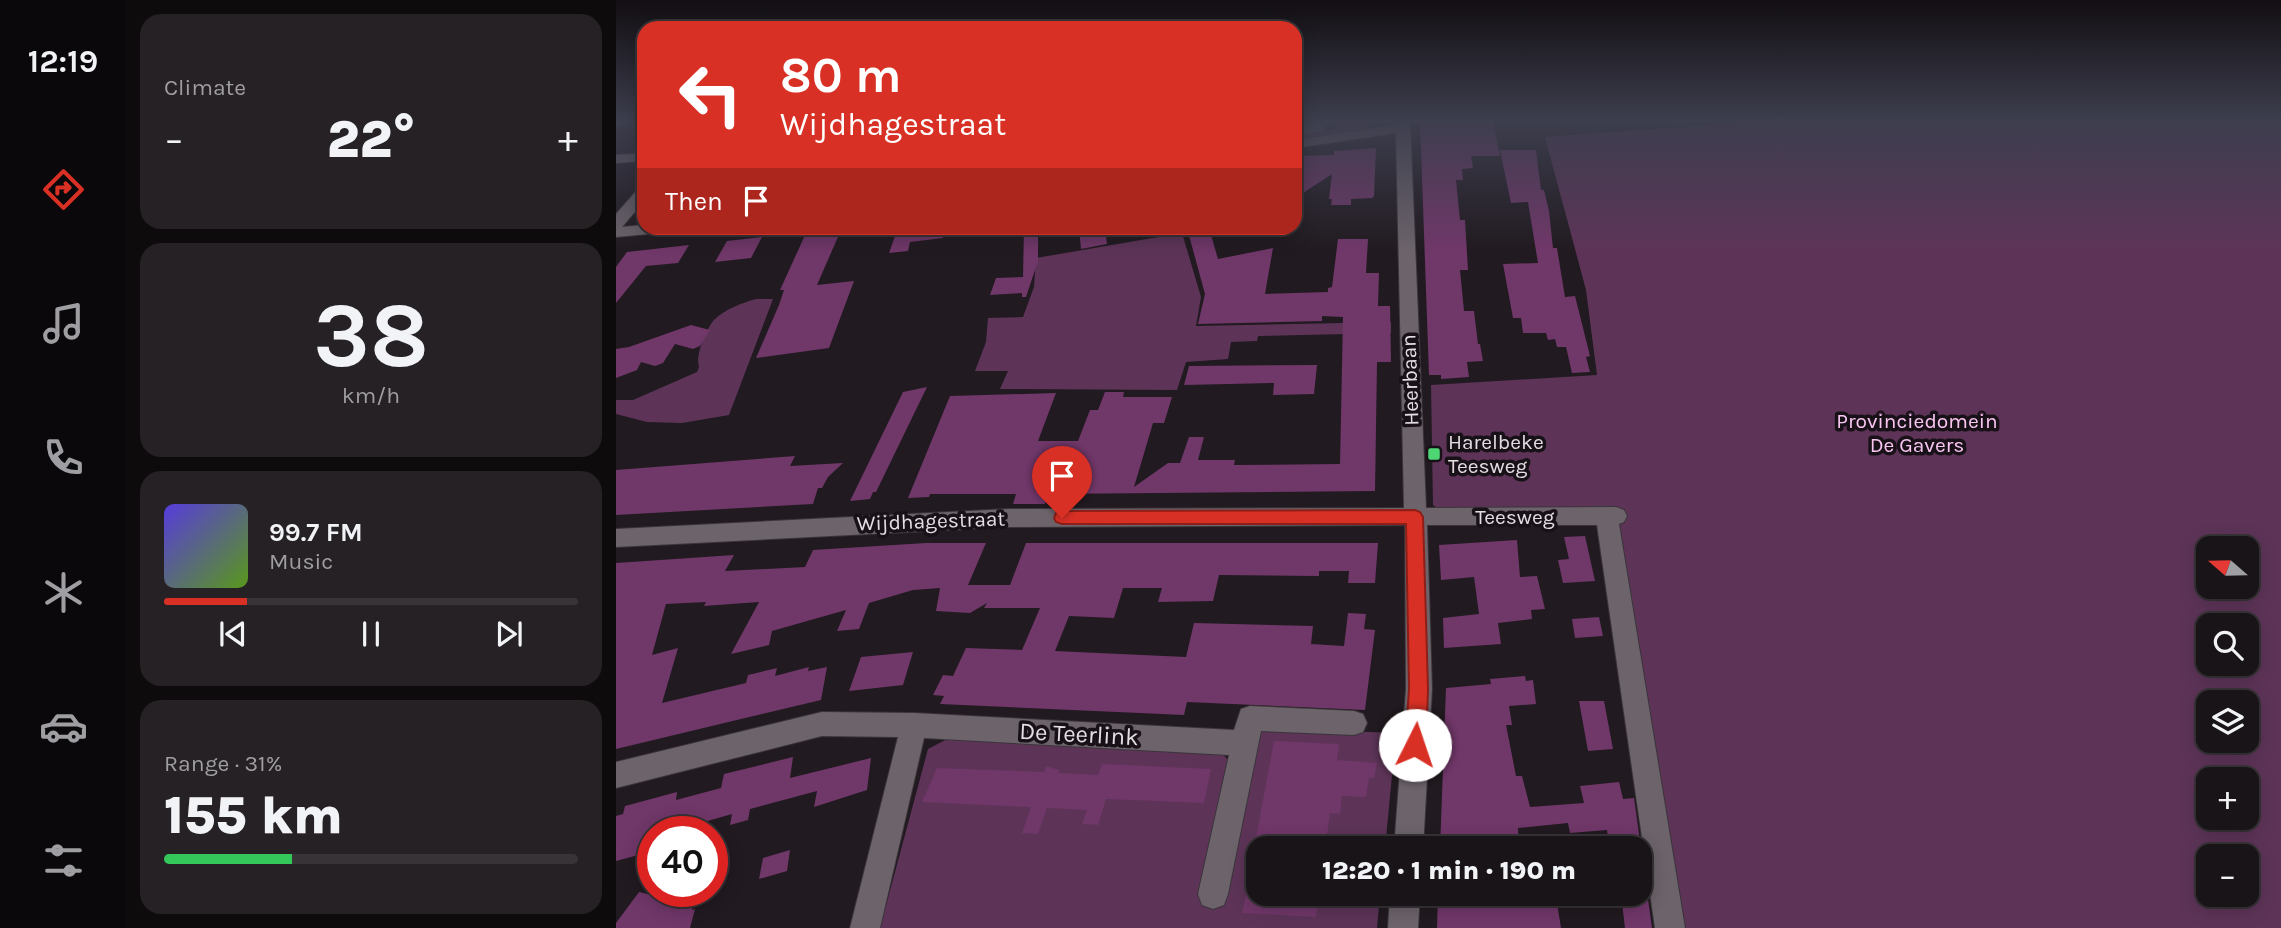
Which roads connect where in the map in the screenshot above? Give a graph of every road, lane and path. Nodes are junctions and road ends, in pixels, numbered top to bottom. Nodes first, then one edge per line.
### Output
1 (1404, 164) edge
2 (637, 199) edge
3 (616, 224) edge
4 (637, 230) edge
5 (616, 232) edge
6 (1415, 517) junction
7 (616, 538) edge
8 (1354, 723) dead end
9 (914, 725) junction
10 (1245, 743) junction
11 (616, 775) edge
12 (1409, 836) edge
13 (1213, 894) dead end
14 (1404, 906) edge
15 (865, 928) edge
16 (1403, 928) edge
17 (1670, 928) edge

1 - 6 street, Heerbaan
2 - 3 street
4 - 5 street
6 - 7 street, Wijdhagestraat
6 - 12 street, Heerbaan
6 - 17 street, Teesweg
8 - 10 street
9 - 10 street, De Teerlink
9 - 11 street, De Teerlink
9 - 15 street
10 - 13 street
14 - 16 street

